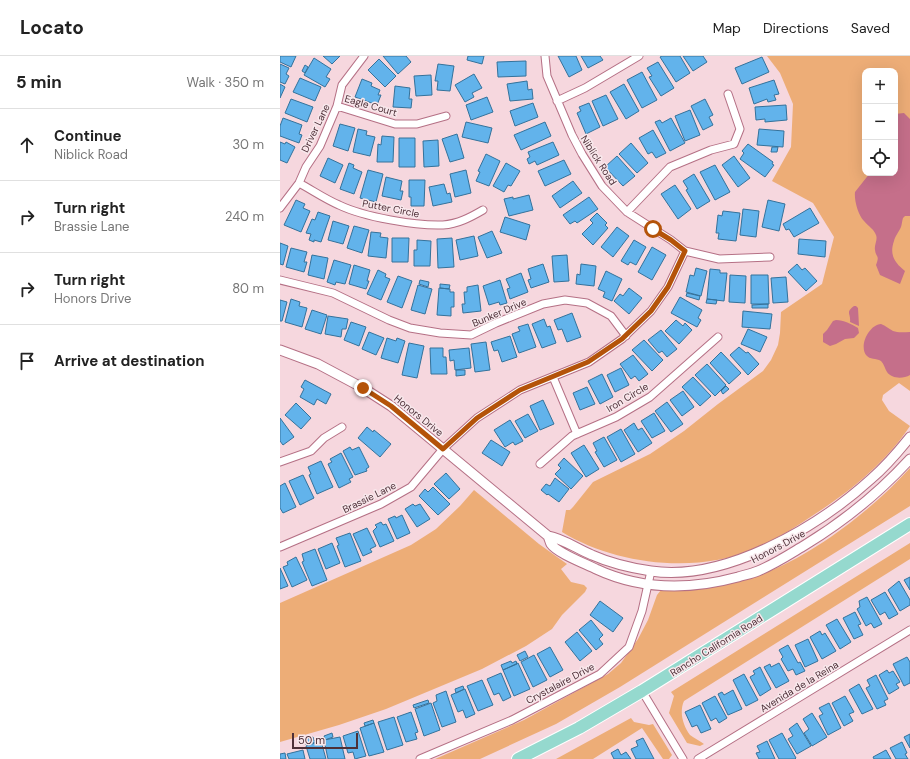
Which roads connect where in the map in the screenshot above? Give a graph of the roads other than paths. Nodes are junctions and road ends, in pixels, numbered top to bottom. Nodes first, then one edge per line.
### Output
1 (364, 56) edge
2 (545, 56) edge
3 (639, 56) edge
4 (728, 94) dead end
5 (557, 102) junction
6 (337, 106) junction
7 (446, 116) dead end
8 (299, 183) junction
9 (280, 208) edge
10 (483, 210) dead end
11 (627, 212) junction
12 (685, 251) junction
13 (770, 257) dead end
14 (280, 280) edge
15 (626, 336) junction
16 (718, 337) dead end
17 (280, 350) edge
18 (553, 377) junction
19 (342, 427) dead end
20 (577, 434) junction
21 (910, 437) edge
22 (443, 449) junction
23 (910, 459) edge
24 (280, 462) edge
25 (540, 464) dead end
26 (910, 524) edge
27 (548, 536) junction
28 (280, 547) edge
29 (651, 571) junction
30 (648, 585) junction
31 (910, 630) edge
32 (642, 691) junction
33 (420, 759) edge
34 (518, 759) edge
35 (683, 759) edge
36 (698, 759) edge

1 - 6 street, Driver Lane
2 - 5 street, Niblick Road
3 - 5 street
4 - 11 street
5 - 11 street, Niblick Road
6 - 7 street, Eagle Court
6 - 8 street, Driver Lane
8 - 9 street, Driver Lane
8 - 10 street, Putter Circle
11 - 12 street, Niblick Road
12 - 13 street, Niblick Road
12 - 15 street, Brassie Lane
14 - 15 street, Bunker Drive
15 - 18 street, Brassie Lane
16 - 20 street, Iron Circle
17 - 22 street, Honors Drive
18 - 20 street
18 - 22 street, Brassie Lane
19 - 24 street
20 - 25 street, Iron Circle
21 - 29 street, Honors Drive
22 - 27 street, Honors Drive
22 - 28 street, Brassie Lane
23 - 30 street, Honors Drive
26 - 32 main road, Rancho California Road
27 - 29 street, Honors Drive
27 - 30 street, Honors Drive
29 - 30 street, Crystalaire Drive
30 - 33 street, Crystalaire Drive
31 - 36 street, Avenida de la Reina
32 - 34 main road, Rancho California Road
32 - 35 street

